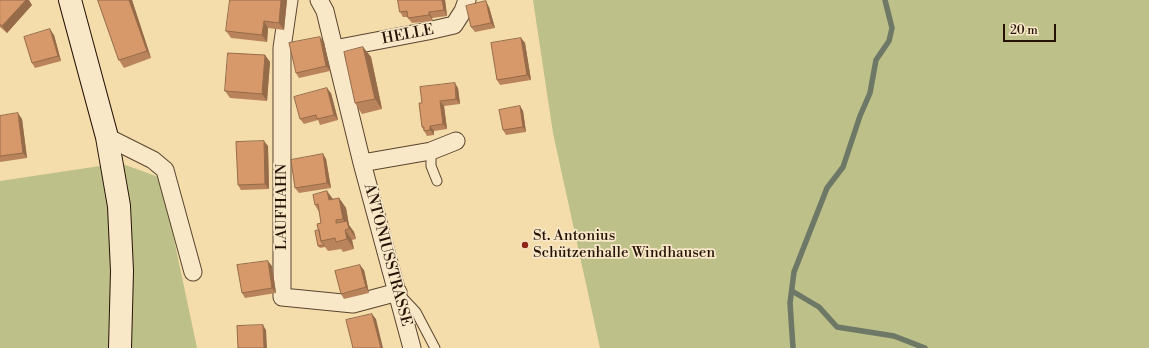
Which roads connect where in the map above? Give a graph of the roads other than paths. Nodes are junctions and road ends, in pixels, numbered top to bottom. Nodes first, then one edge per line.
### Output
1 (70, 0) edge
2 (289, 0) edge
3 (319, 0) edge
4 (467, 0) edge
5 (334, 49) junction
6 (107, 137) junction
7 (456, 141) dead end
8 (431, 151) junction
9 (362, 163) junction
10 (437, 181) dead end
11 (193, 272) dead end
12 (398, 292) junction
13 (120, 348) edge
14 (412, 348) edge
15 (435, 348) edge

1 - 6 main road
2 - 12 street, LAUFHAHN
3 - 5 street, ANTONIUSSTRASSE
4 - 5 street, HELLE
5 - 9 street, ANTONIUSSTRASSE
6 - 11 street
6 - 13 main road
7 - 8 street, ANTONIUSSTRASSE
8 - 9 street, ANTONIUSSTRASSE
8 - 10 lane
9 - 12 street, ANTONIUSSTRASSE
12 - 14 street, ANTONIUSSTRASSE
12 - 15 lane

